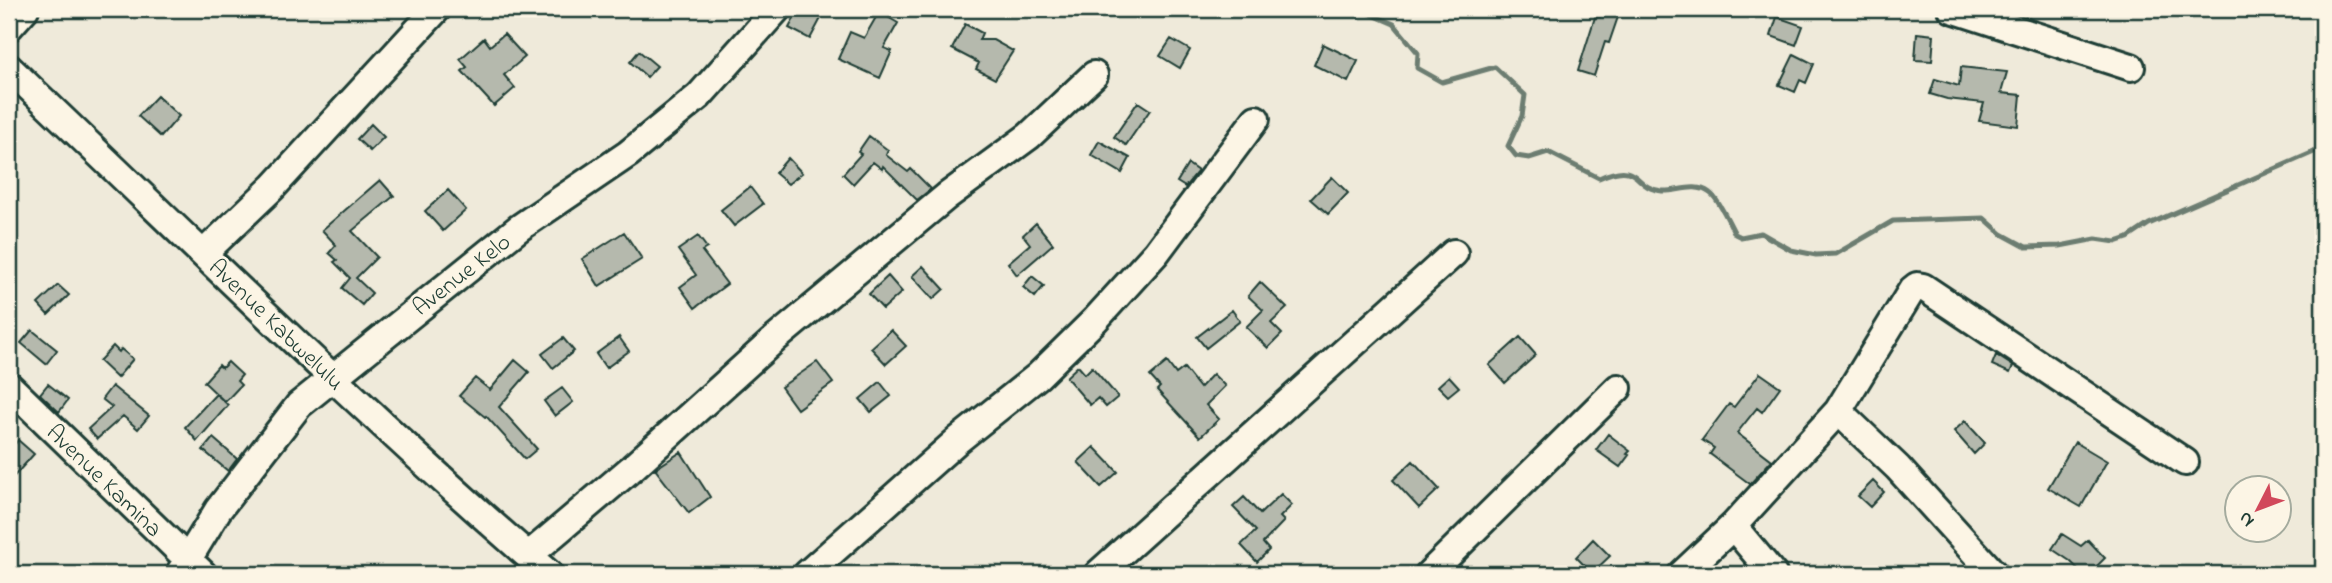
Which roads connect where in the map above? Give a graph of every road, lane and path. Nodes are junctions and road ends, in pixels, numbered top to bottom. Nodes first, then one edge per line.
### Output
1 (25, 9) edge
2 (437, 9) edge
3 (777, 9) edge
4 (1952, 9) edge
5 (9, 27) edge
6 (2131, 67) dead end
7 (9, 68) edge
8 (1094, 75) dead end
9 (1256, 119) dead end
10 (204, 253) junction
11 (1454, 253) dead end
12 (331, 378) junction
13 (9, 386) edge
14 (1618, 388) dead end
15 (1839, 411) junction
16 (2185, 462) dead end
17 (1733, 526) junction
18 (528, 556) junction
19 (189, 569) edge
20 (549, 574) edge
21 (807, 574) edge
22 (1098, 574) edge
23 (1429, 574) edge
24 (1682, 574) edge
25 (1773, 574) edge
26 (1994, 574) edge

1 - 5 street
2 - 10 street
3 - 12 street, Avenue Kelo
4 - 6 street
7 - 10 street, Avenue Kabwelulu
8 - 18 street
9 - 21 street
10 - 12 street, Avenue Kabwelulu
11 - 22 street
12 - 18 street, Avenue Kabwelulu
12 - 19 street, Avenue Kelo
13 - 19 street, Avenue Kamina
14 - 23 street
15 - 16 street
15 - 17 street
15 - 26 street
17 - 24 street
17 - 25 street
18 - 20 street, Avenue Kabwelulu

